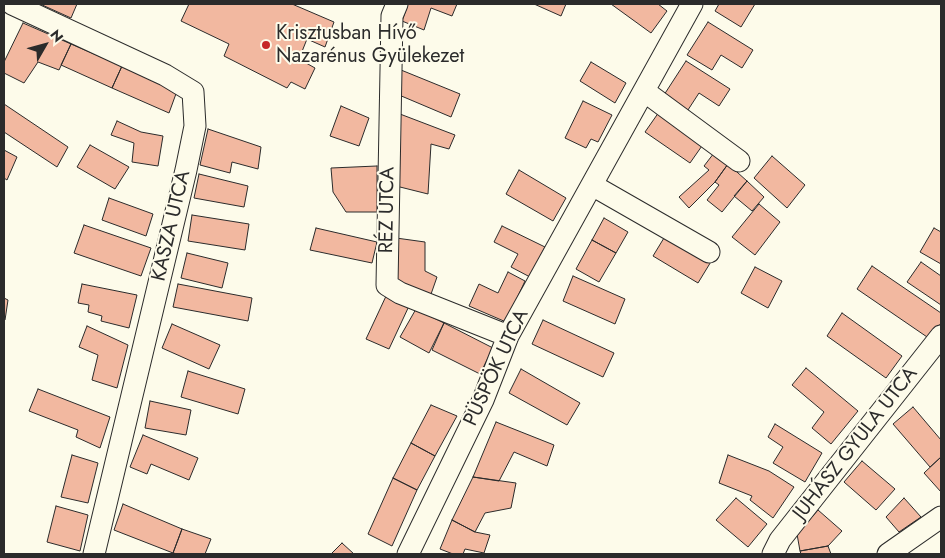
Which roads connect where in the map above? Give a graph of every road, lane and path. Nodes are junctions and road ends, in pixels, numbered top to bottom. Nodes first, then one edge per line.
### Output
1 (12, 4) edge
2 (397, 4) edge
3 (692, 4) edge
4 (4, 19) edge
5 (644, 91) junction
6 (740, 161) dead end
7 (592, 185) junction
8 (709, 252) dead end
9 (508, 336) junction
10 (941, 336) edge
11 (941, 517) edge
12 (94, 554) edge
13 (408, 554) edge
14 (773, 554) edge
15 (888, 554) edge

1 - 4 street
1 - 12 street, KASZA UTCA
2 - 9 street, RÉZ UTCA
3 - 5 street, PÜSPÖK UTCA
5 - 6 street
5 - 7 street, PÜSPÖK UTCA
7 - 8 street
7 - 9 street, PÜSPÖK UTCA
9 - 13 street, PÜSPÖK UTCA
10 - 14 street, JUHÁSZ GYULA UTCA
11 - 15 street

